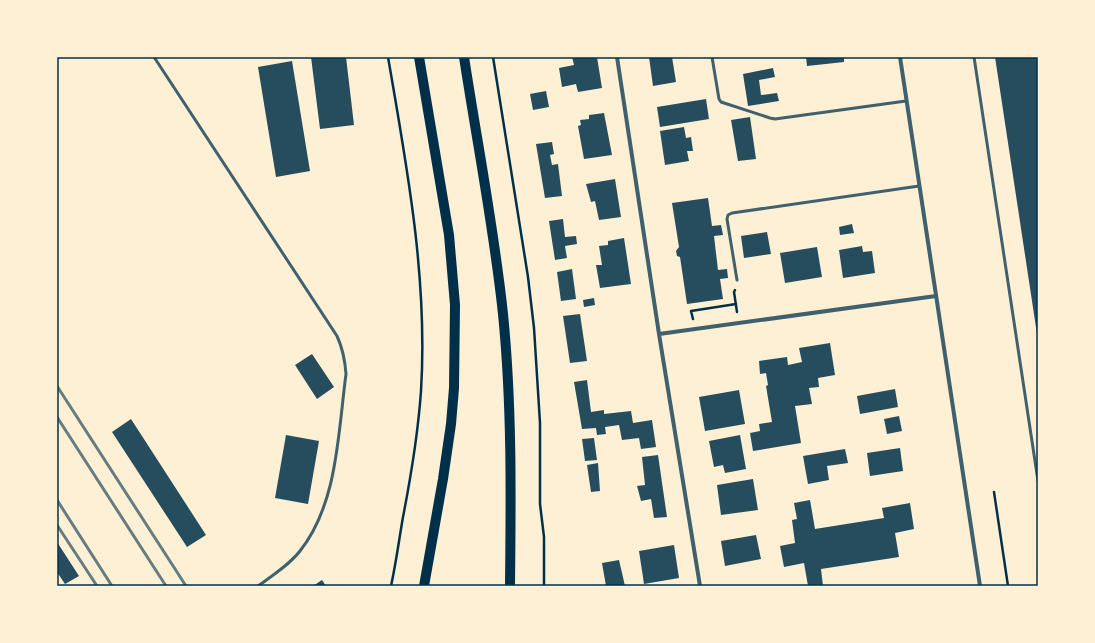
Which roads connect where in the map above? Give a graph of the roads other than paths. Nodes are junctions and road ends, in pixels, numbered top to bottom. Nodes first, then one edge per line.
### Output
1 (154, 57) edge
2 (419, 57) edge
3 (464, 57) edge
4 (617, 57) edge
5 (712, 57) edge
6 (900, 57) edge
7 (974, 57) edge
8 (906, 101) junction
9 (919, 186) junction
10 (737, 280) road end
11 (936, 296) junction
12 (659, 334) junction
13 (1038, 481) edge
14 (258, 586) edge
15 (424, 586) edge
16 (510, 586) edge
17 (700, 586) edge
18 (980, 586) edge

1 - 14 lane
2 - 15 main road
3 - 16 main road
4 - 12 street
5 - 8 lane
6 - 8 street
7 - 13 lane
8 - 9 street
9 - 10 lane
9 - 11 street
11 - 12 street
11 - 18 street
12 - 17 street

